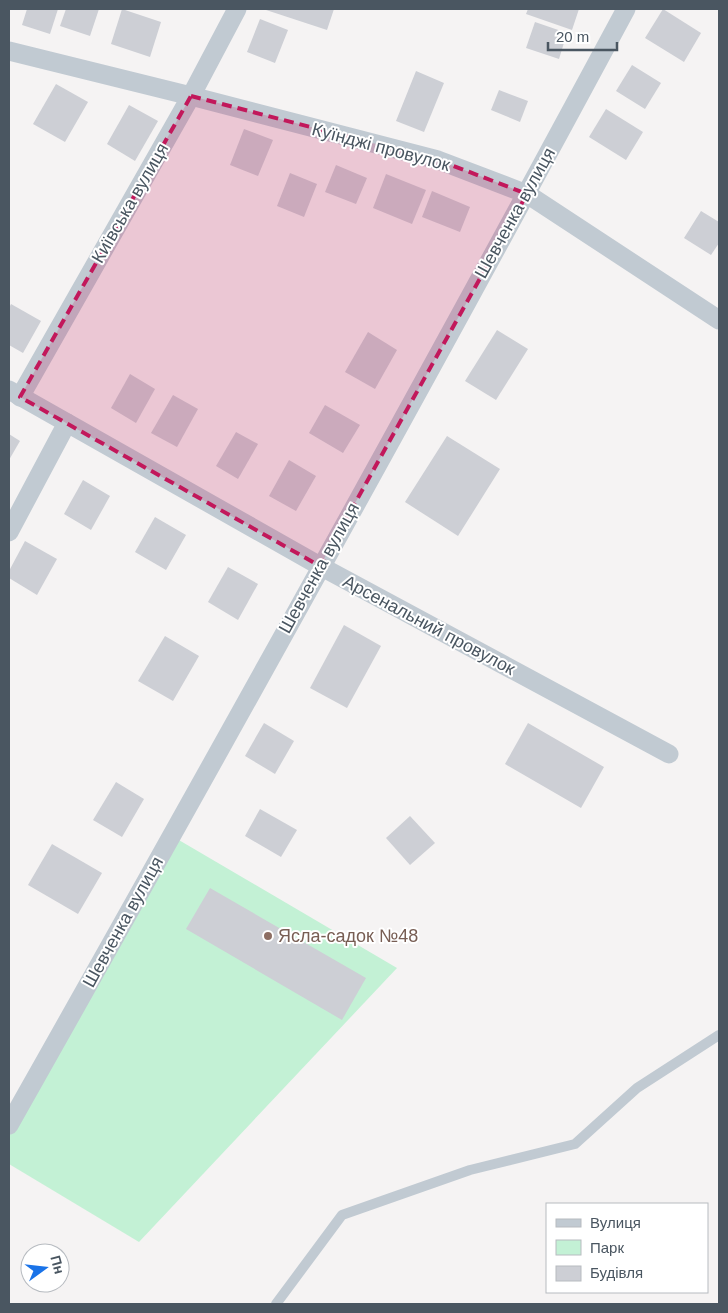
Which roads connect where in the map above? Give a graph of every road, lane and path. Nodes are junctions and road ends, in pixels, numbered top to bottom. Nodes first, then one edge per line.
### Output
1 (237, 9) edge
2 (626, 9) edge
3 (9, 51) edge
4 (191, 96) junction
5 (527, 194) junction
6 (719, 320) edge
7 (14, 394) edge
8 (67, 423) junction
9 (9, 532) edge
10 (320, 566) junction
11 (669, 754) dead end
12 (719, 1034) edge
13 (9, 1125) edge
14 (276, 1304) edge

1 - 4 street, Київська вулиця
2 - 5 street, Шевченка вулиця
3 - 4 street, Куїнджі провулок
4 - 5 street, Куїнджі провулок
4 - 7 street, Київська вулиця
5 - 6 street, Куїнджі провулок
5 - 10 street, Шевченка вулиця
7 - 8 street, Арсенальний провулок
8 - 9 street
8 - 10 street, Арсенальний провулок
10 - 11 street, Арсенальний провулок
10 - 13 street, Шевченка вулиця
12 - 14 lane

